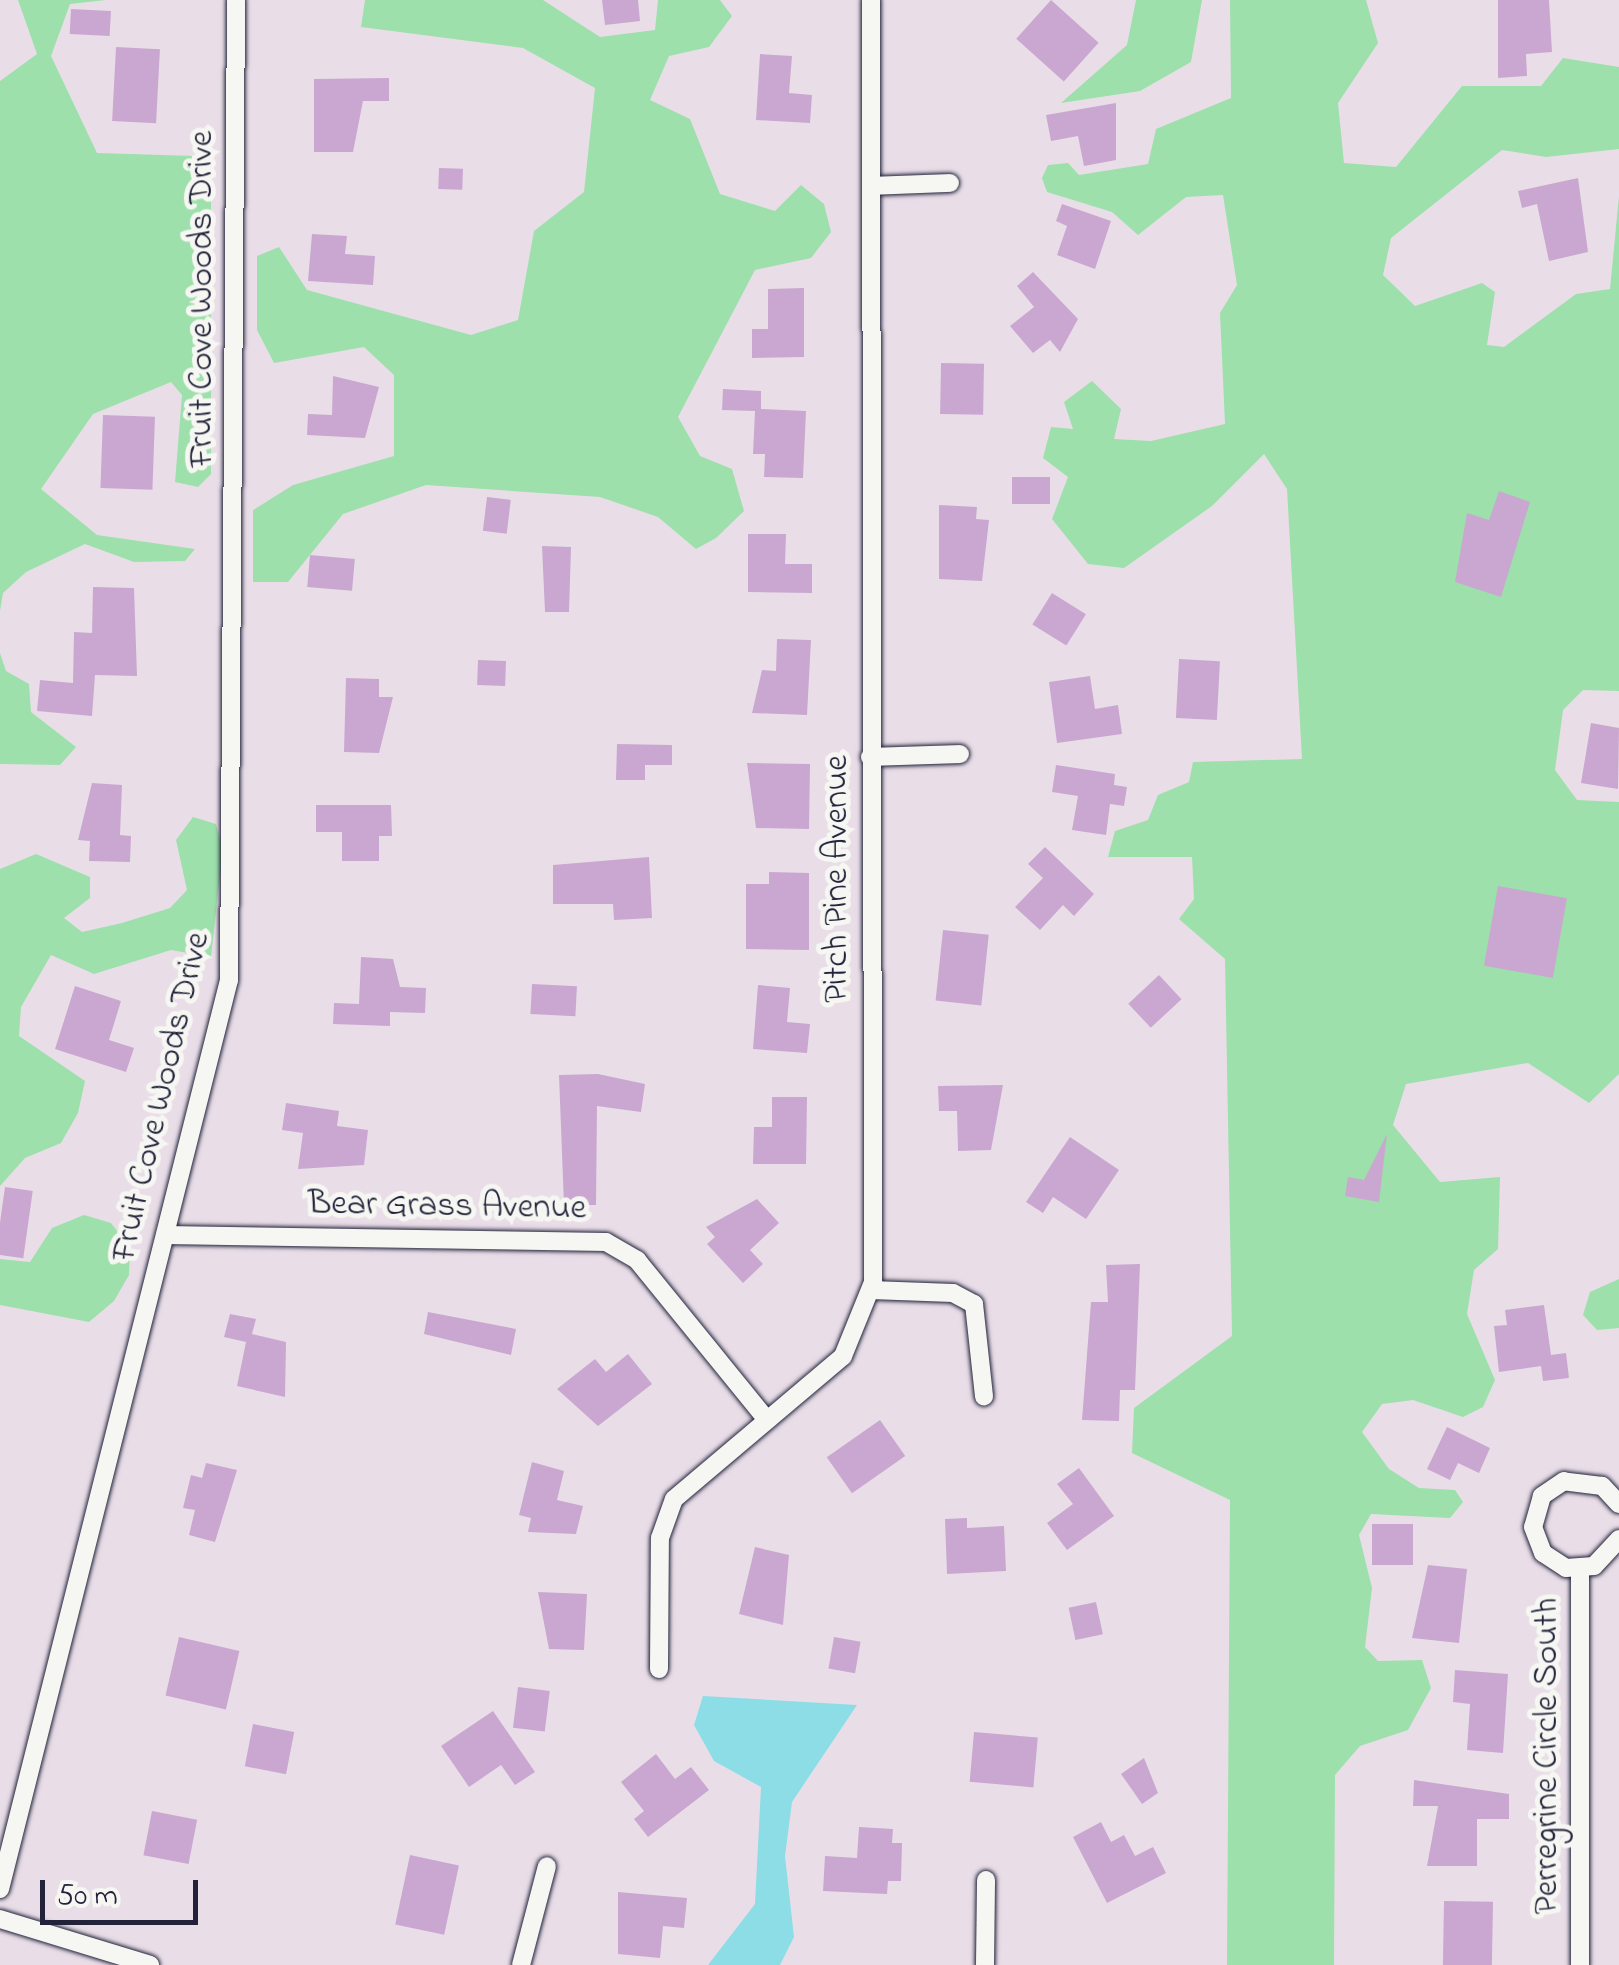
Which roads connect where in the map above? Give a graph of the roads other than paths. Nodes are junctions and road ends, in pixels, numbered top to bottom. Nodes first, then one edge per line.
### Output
1 (236, 0) edge
2 (872, 0) edge
3 (950, 183) dead end
4 (871, 186) junction
5 (960, 754) dead end
6 (870, 757) junction
7 (166, 1235) junction
8 (872, 1290) junction
9 (984, 1396) dead end
10 (767, 1420) junction
11 (1619, 1504) edge
12 (1619, 1539) edge
13 (1580, 1570) junction
14 (659, 1669) dead end
15 (547, 1866) dead end
16 (986, 1880) dead end
17 (0, 1889) edge
18 (0, 1919) edge
19 (150, 1965) edge
20 (522, 1965) edge
21 (985, 1965) edge
22 (1580, 1965) edge

1 - 7 street, Fruit Cove Woods Drive
2 - 4 street, Pitch Pine Avenue
3 - 4 street
4 - 6 street, Pitch Pine Avenue
5 - 6 street
6 - 8 street, Pitch Pine Avenue
7 - 10 street, Bear Grass Avenue
7 - 17 street, Fruit Cove Woods Drive
8 - 9 street
8 - 10 street, Pitch Pine Avenue
10 - 14 street, Pitch Pine Avenue
11 - 13 street, Perregrine Circle South
12 - 13 street
13 - 22 street, Perregrine Circle South
15 - 20 street
16 - 21 street
18 - 19 street

